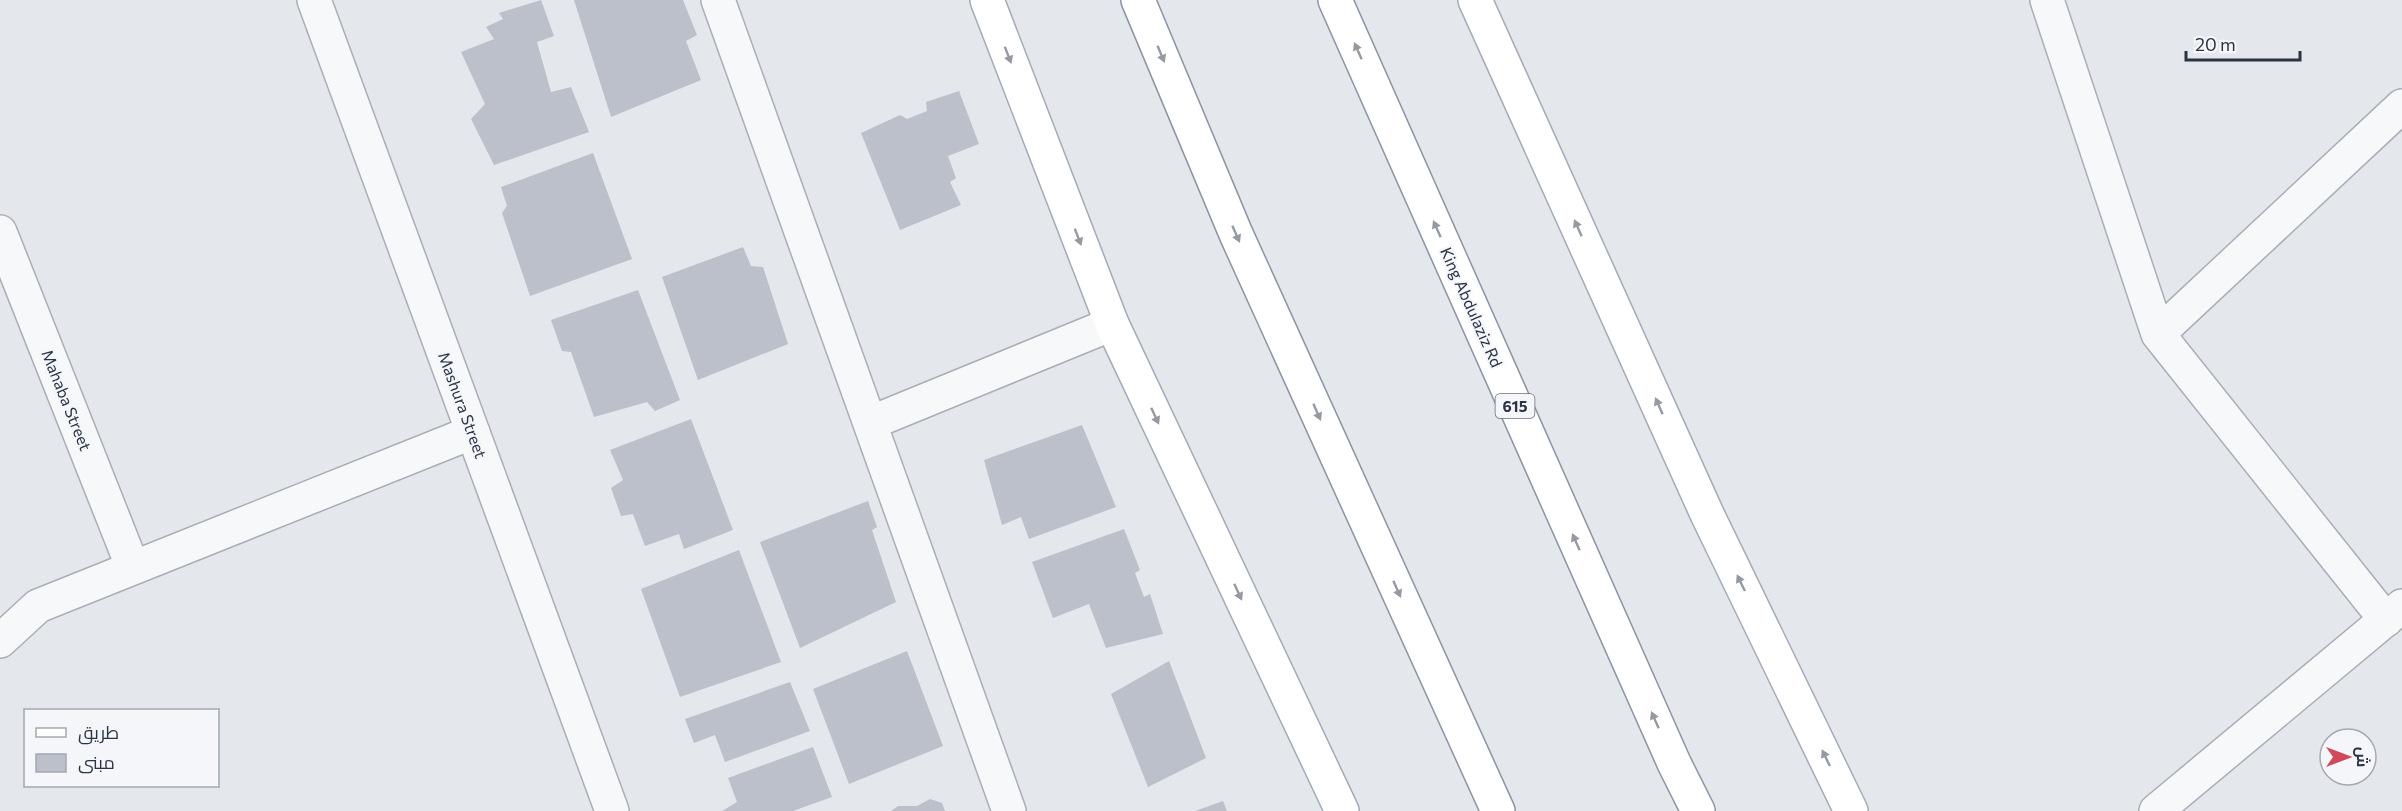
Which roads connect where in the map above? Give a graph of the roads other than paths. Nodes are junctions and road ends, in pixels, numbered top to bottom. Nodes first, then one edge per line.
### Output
1 (314, 0) edge
2 (718, 0) edge
3 (987, 0) edge
4 (1138, 0) edge
5 (1335, 0) edge
6 (1475, 0) edge
7 (2048, 0) edge
8 (2402, 106) edge
9 (0, 232) edge
10 (1112, 324) junction
11 (2158, 334) junction
12 (870, 423) junction
13 (473, 432) junction
14 (133, 568) junction
15 (2394, 613) edge
16 (0, 641) edge
17 (1674, 763) junction
18 (606, 809) edge
19 (1010, 811) edge
20 (1342, 811) edge
21 (1498, 811) edge
22 (1698, 811) edge
23 (1703, 811) edge
24 (1851, 811) edge
25 (2156, 811) edge

1 - 13 street, Mashura Street
2 - 12 street
3 -> 10 main road
4 -> 21 main road
17 -> 5 main road, King Abdulaziz Rd / 615
24 -> 6 main road
7 - 11 street
8 - 11 street
9 - 14 street, Mahaba Street
10 - 12 street
10 -> 20 main road
11 - 15 street
12 - 19 street
13 - 14 street
13 - 18 street, Mashura Street
14 - 16 street
15 - 25 street
17 - 22 main road, King Abdulaziz Rd / 615
17 - 23 main road

